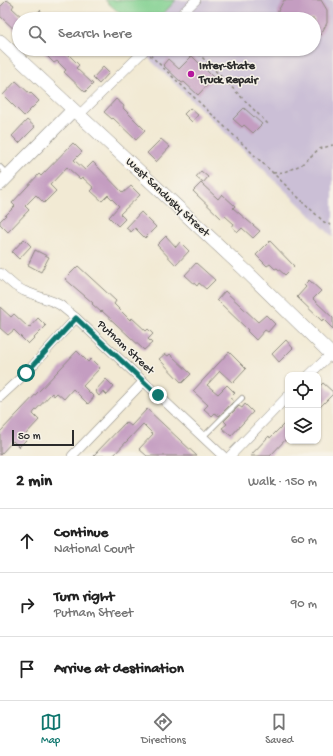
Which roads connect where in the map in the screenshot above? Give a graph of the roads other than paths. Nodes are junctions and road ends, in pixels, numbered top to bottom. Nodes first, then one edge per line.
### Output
1 (196, 0) edge
2 (183, 12) edge
3 (0, 41) edge
4 (12, 52) edge
5 (16, 56) edge
6 (138, 56) edge
7 (76, 112) junction
8 (3, 175) edge
9 (0, 273) edge
10 (76, 318) junction
11 (332, 355) edge
12 (312, 372) edge
13 (143, 382) junction
14 (0, 397) edge
15 (242, 398) dead end
16 (285, 399) edge
17 (203, 437) junction
18 (72, 456) edge
19 (223, 456) edge
20 (230, 456) edge

1 - 2 street
3 - 4 street, West Sandusky Street
5 - 7 street, West Sandusky Street
6 - 7 street
7 - 8 street
7 - 11 street, West Sandusky Street
9 - 10 street, Putnam Street
10 - 13 street, Putnam Street
10 - 14 street
11 - 12 street
13 - 17 street, Putnam Street
13 - 18 street
15 - 17 lane
16 - 20 street
17 - 19 street, Putnam Street

